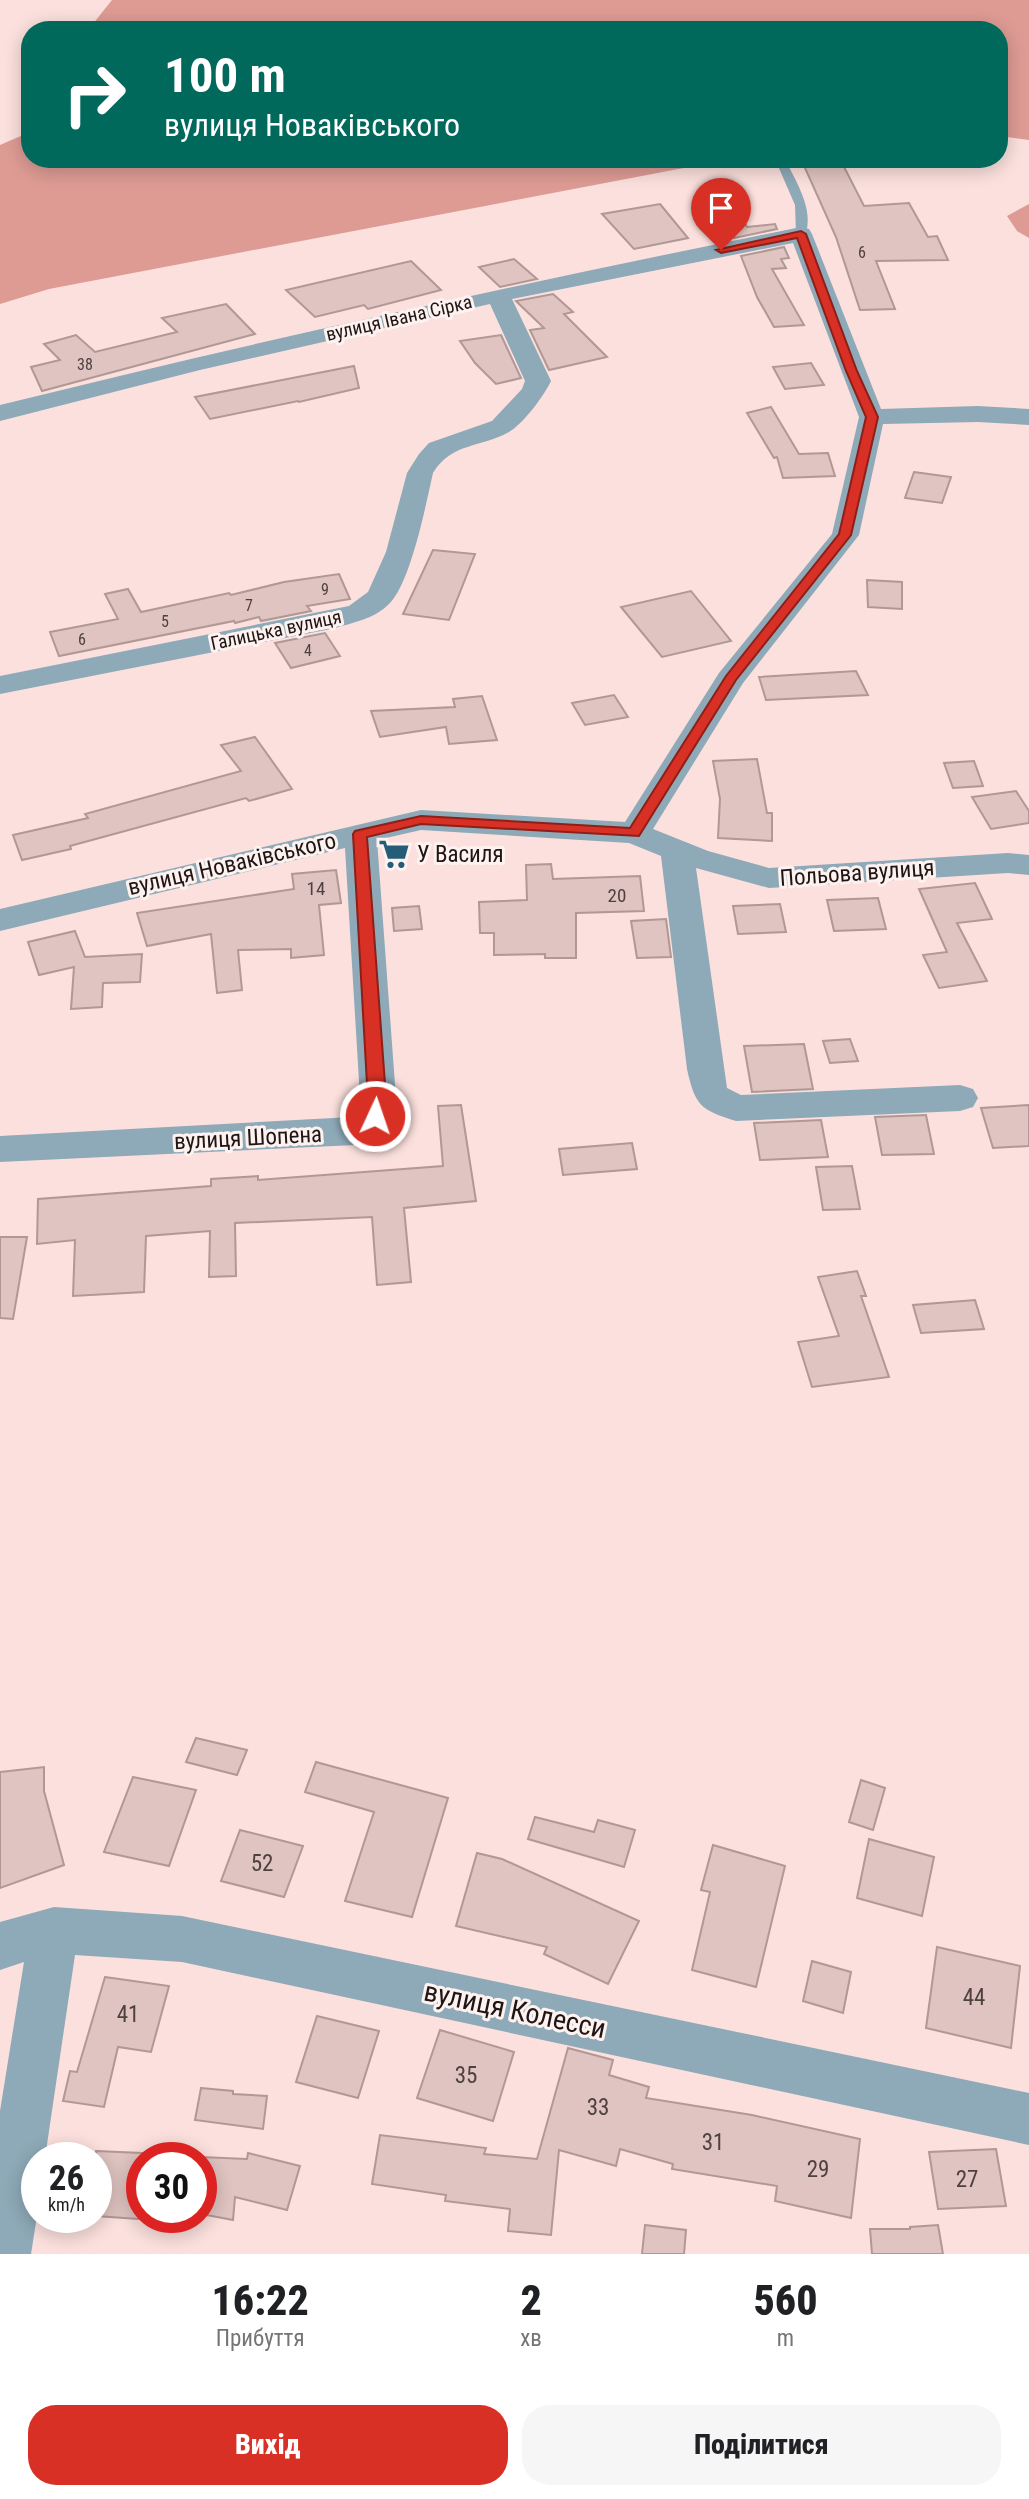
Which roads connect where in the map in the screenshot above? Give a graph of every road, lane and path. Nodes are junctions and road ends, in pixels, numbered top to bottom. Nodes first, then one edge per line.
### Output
1 (784, 168) edge
2 (801, 234) junction
3 (498, 295) junction
4 (0, 413) edge
5 (872, 417) junction
6 (1029, 417) edge
7 (0, 685) edge
8 (634, 833) junction
9 (360, 834) junction
10 (677, 851) junction
11 (1029, 865) edge
12 (1, 917) edge
13 (960, 1098) dead end
14 (0, 1149) edge
15 (54, 1930) junction
16 (0, 1946) edge
17 (1029, 2119) edge
18 (4, 2254) edge

1 - 2 lane
2 - 3 street, вулиця Івана Сірка
2 - 5 street
3 - 4 street, вулиця Івана Сірка
3 - 7 street, Галицька вулиця
5 - 6 street
5 - 8 street
8 - 9 street, вулиця Новаківського
8 - 10 street, Польова вулиця
9 - 12 street, вулиця Новаківського
9 - 14 street, вулиця Шопена
10 - 11 street, Польова вулиця
10 - 13 street
15 - 16 street, вулиця Колесси
15 - 17 street, вулиця Колесси
15 - 18 street

